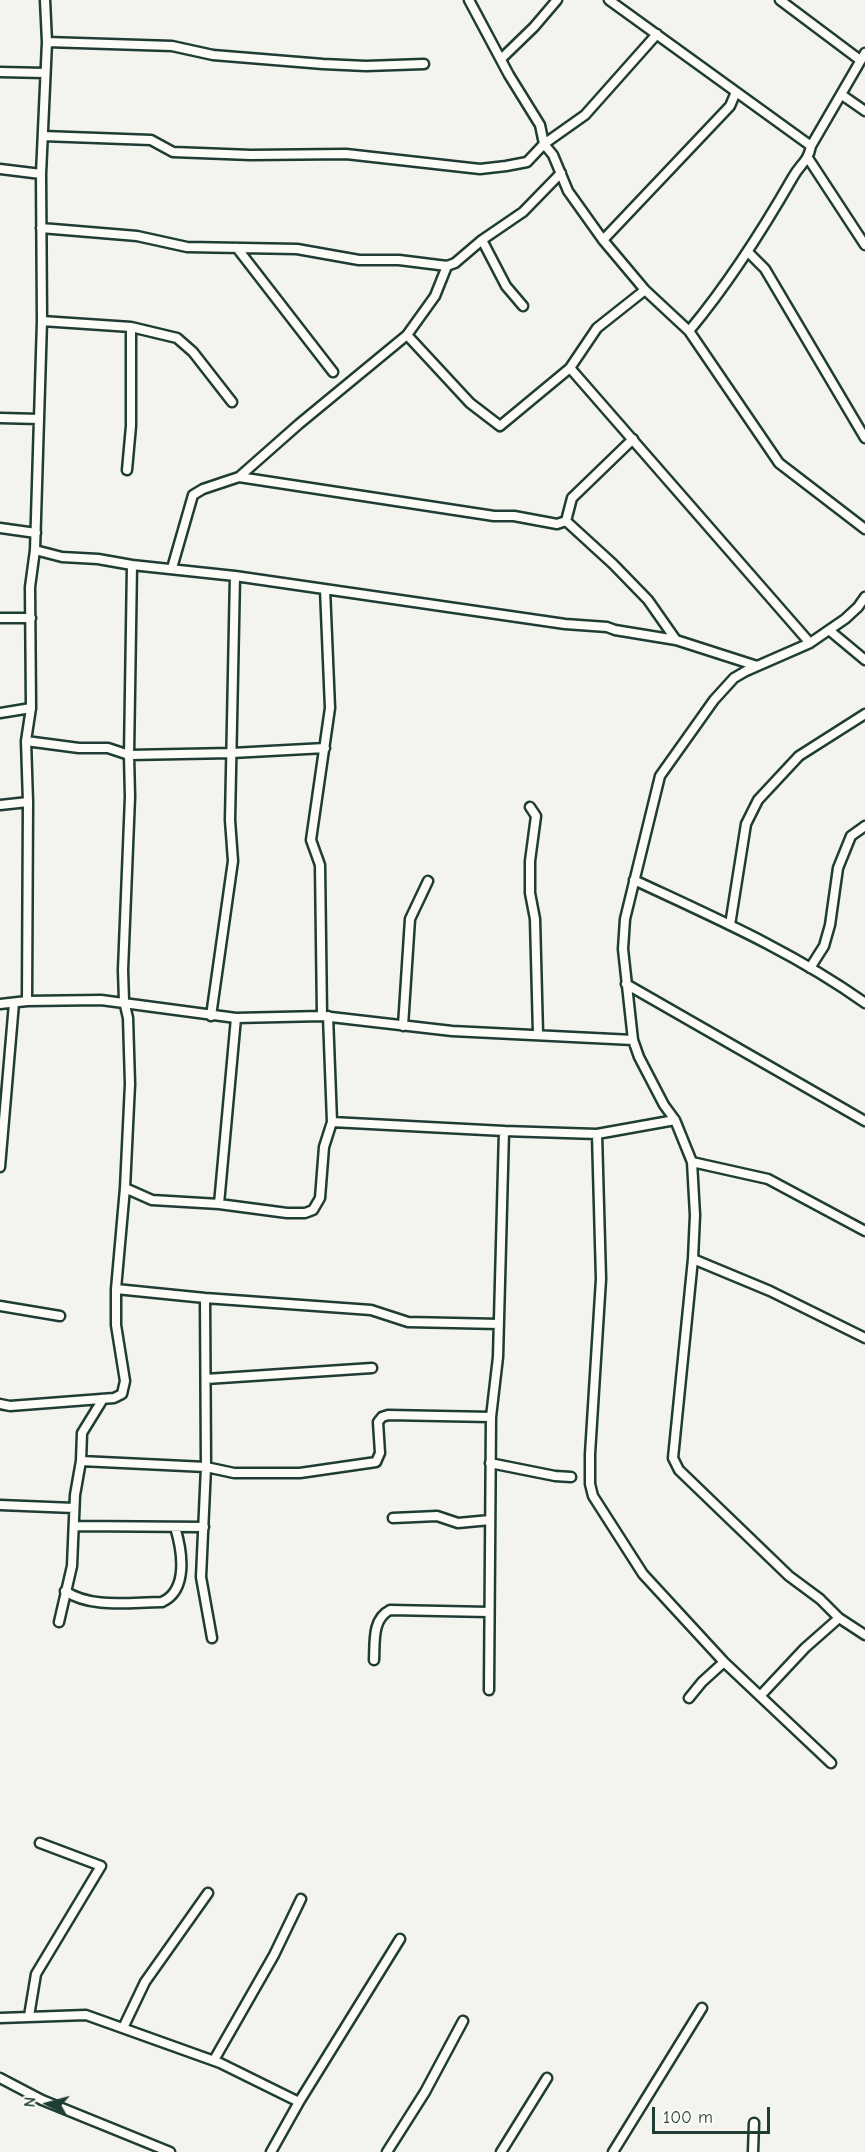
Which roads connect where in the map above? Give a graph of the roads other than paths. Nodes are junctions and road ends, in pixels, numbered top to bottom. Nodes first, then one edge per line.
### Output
1 (45, 0) edge
2 (469, 0) edge
3 (557, 0) edge
4 (609, 0) edge
5 (780, 0) edge
6 (657, 34) junction
7 (47, 42) junction
8 (863, 56) edge
9 (501, 59) junction
10 (424, 64) dead end
11 (0, 72) edge
12 (45, 72) junction
13 (736, 92) junction
14 (842, 95) junction
15 (865, 111) edge
16 (43, 136) junction
17 (544, 144) junction
18 (811, 146) junction
19 (808, 158) junction
20 (0, 169) edge
21 (561, 173) junction
22 (41, 174) junction
23 (41, 228) junction
24 (482, 240) junction
25 (603, 240) junction
26 (865, 245) edge
27 (237, 248) junction
28 (748, 252) junction
29 (447, 266) junction
30 (645, 290) junction
31 (523, 306) dead end
32 (42, 321) junction
33 (131, 327) junction
34 (689, 331) junction
35 (407, 335) junction
36 (570, 368) junction
37 (333, 372) dead end
38 (232, 402) dead end
39 (0, 418) edge
40 (39, 419) junction
41 (865, 438) edge
42 (633, 439) junction
43 (127, 470) dead end
44 (239, 477) junction
45 (566, 521) junction
46 (0, 528) edge
47 (865, 529) edge
48 (36, 533) junction
49 (35, 550) junction
50 (132, 565) junction
51 (172, 568) junction
52 (235, 576) junction
53 (325, 589) junction
54 (865, 597) edge
55 (0, 618) edge
56 (31, 618) junction
57 (829, 630) junction
58 (676, 640) junction
59 (810, 643) junction
60 (865, 660) edge
61 (757, 666) junction
62 (31, 708) junction
63 (0, 713) edge
64 (865, 714) edge
65 (26, 741) junction
66 (325, 748) junction
67 (232, 753) junction
68 (129, 755) junction
69 (28, 802) junction
70 (0, 805) edge
71 (530, 807) dead end
72 (865, 826) edge
73 (634, 880) junction
74 (428, 881) dead end
75 (730, 925) junction
76 (810, 968) junction
77 (626, 984) junction
78 (27, 1000) junction
79 (124, 1001) junction
80 (14, 1003) junction
81 (865, 1003) edge
82 (0, 1004) edge
83 (212, 1016) junction
84 (325, 1016) junction
85 (236, 1018) junction
86 (403, 1026) junction
87 (538, 1034) junction
88 (633, 1040) junction
89 (675, 1120) junction
90 (865, 1121) edge
91 (332, 1122) junction
92 (504, 1131) junction
93 (597, 1134) junction
94 (692, 1162) junction
95 (0, 1167) edge
96 (125, 1188) junction
97 (219, 1204) junction
98 (865, 1231) edge
99 (693, 1259) junction
100 (116, 1288) junction
101 (205, 1298) junction
102 (0, 1305) edge
103 (60, 1316) dead end
104 (499, 1324) junction
105 (865, 1338) edge
106 (372, 1368) dead end
107 (206, 1379) junction
108 (103, 1399) junction
109 (0, 1404) edge
110 (491, 1417) junction
111 (81, 1461) junction
112 (490, 1463) junction
113 (206, 1467) junction
114 (571, 1477) dead end
115 (0, 1506) edge
116 (74, 1508) junction
117 (393, 1518) dead end
118 (490, 1520) junction
119 (74, 1526) junction
120 (175, 1527) junction
121 (204, 1527) junction
122 (65, 1591) junction
123 (489, 1612) junction
124 (839, 1618) junction
125 (59, 1622) dead end
126 (865, 1635) edge
127 (212, 1638) dead end
128 (374, 1660) dead end
129 (724, 1662) junction
130 (489, 1690) dead end
131 (761, 1695) junction
132 (689, 1698) dead end
133 (831, 1763) dead end
134 (40, 1844) dead end
135 (208, 1893) dead end
136 (301, 1899) dead end
137 (400, 1939) dead end
138 (702, 2008) dead end
139 (29, 2016) junction
140 (0, 2018) edge
141 (464, 2021) dead end
142 (123, 2028) junction
143 (214, 2060) junction
144 (0, 2078) edge
145 (547, 2078) dead end
146 (299, 2102) junction
147 (754, 2123) dead end
148 (170, 2152) edge
149 (271, 2152) edge
150 (387, 2152) edge
151 (501, 2152) edge
152 (613, 2152) edge
153 (753, 2152) edge

1 - 7 street
2 - 9 street
3 - 9 street
4 - 6 street
5 - 8 street
6 - 13 street
6 - 17 street
7 - 10 street
7 - 12 street
8 - 14 street
9 - 17 street
11 - 12 street
12 - 16 street
13 - 18 street
13 - 25 street
14 - 15 street
14 - 18 street
16 - 17 street
16 - 22 street
17 - 21 street
18 - 19 street
19 - 26 street
19 - 28 street
20 - 22 street
21 - 24 street
21 - 25 street
22 - 23 street
23 - 27 street
23 - 32 street
24 - 29 street
24 - 31 street
25 - 30 street
27 - 29 street
27 - 37 street
28 - 34 street
28 - 41 street
29 - 35 street
30 - 34 street
30 - 36 street
32 - 33 street
32 - 40 street
33 - 38 street
33 - 43 street
34 - 47 street
35 - 36 street
35 - 44 street
36 - 42 street
39 - 40 street
40 - 48 street
42 - 45 street
42 - 59 street
44 - 45 street
44 - 51 street
45 - 58 street
46 - 48 street
48 - 49 street
49 - 50 street
49 - 56 street
50 - 51 street
50 - 68 street
51 - 52 street
52 - 53 street
52 - 67 street
53 - 58 street
53 - 66 street
54 - 57 street
55 - 56 street
56 - 62 street
57 - 59 street
57 - 60 street
58 - 61 street
59 - 61 street
61 - 73 street
62 - 63 street
62 - 65 street
64 - 75 street
65 - 68 street
65 - 69 street
66 - 67 street
66 - 84 street
67 - 68 street
67 - 83 street
68 - 79 street
69 - 70 street
69 - 78 street
71 - 87 street
72 - 76 street
73 - 75 street
73 - 77 street
74 - 86 street
75 - 76 street
76 - 81 street
77 - 88 street
77 - 90 street
78 - 79 street
78 - 80 street
79 - 83 street
79 - 96 street
80 - 82 street
80 - 95 street
83 - 85 street
84 - 85 street
84 - 86 street
84 - 91 street
85 - 97 street
86 - 87 street
87 - 88 street
88 - 89 street
89 - 93 street
89 - 94 street
91 - 92 street
91 - 97 street
92 - 93 street
92 - 104 street
93 - 129 street
94 - 98 street
94 - 99 street
96 - 97 street
96 - 100 street
99 - 105 street
99 - 124 street
100 - 101 street
100 - 108 street
101 - 104 street
101 - 107 street
102 - 103 street
104 - 110 street
106 - 107 street
107 - 113 street
108 - 109 street
108 - 111 street
110 - 112 street
110 - 113 street
111 - 113 street
111 - 116 street
112 - 114 street
112 - 118 street
113 - 121 street
115 - 116 street
116 - 119 street
117 - 118 street
118 - 123 street
119 - 120 street
119 - 122 street
120 - 121 street
120 - 122 street
121 - 127 street
122 - 125 street
123 - 128 street
123 - 130 street
124 - 126 street
124 - 131 street
129 - 131 street
129 - 132 street
131 - 133 street
134 - 139 street
135 - 142 street
136 - 143 street
137 - 146 street
138 - 152 street
139 - 140 street
139 - 142 street
141 - 150 street
142 - 143 street
143 - 146 street
144 - 148 street
145 - 151 street
146 - 149 street
147 - 153 street

